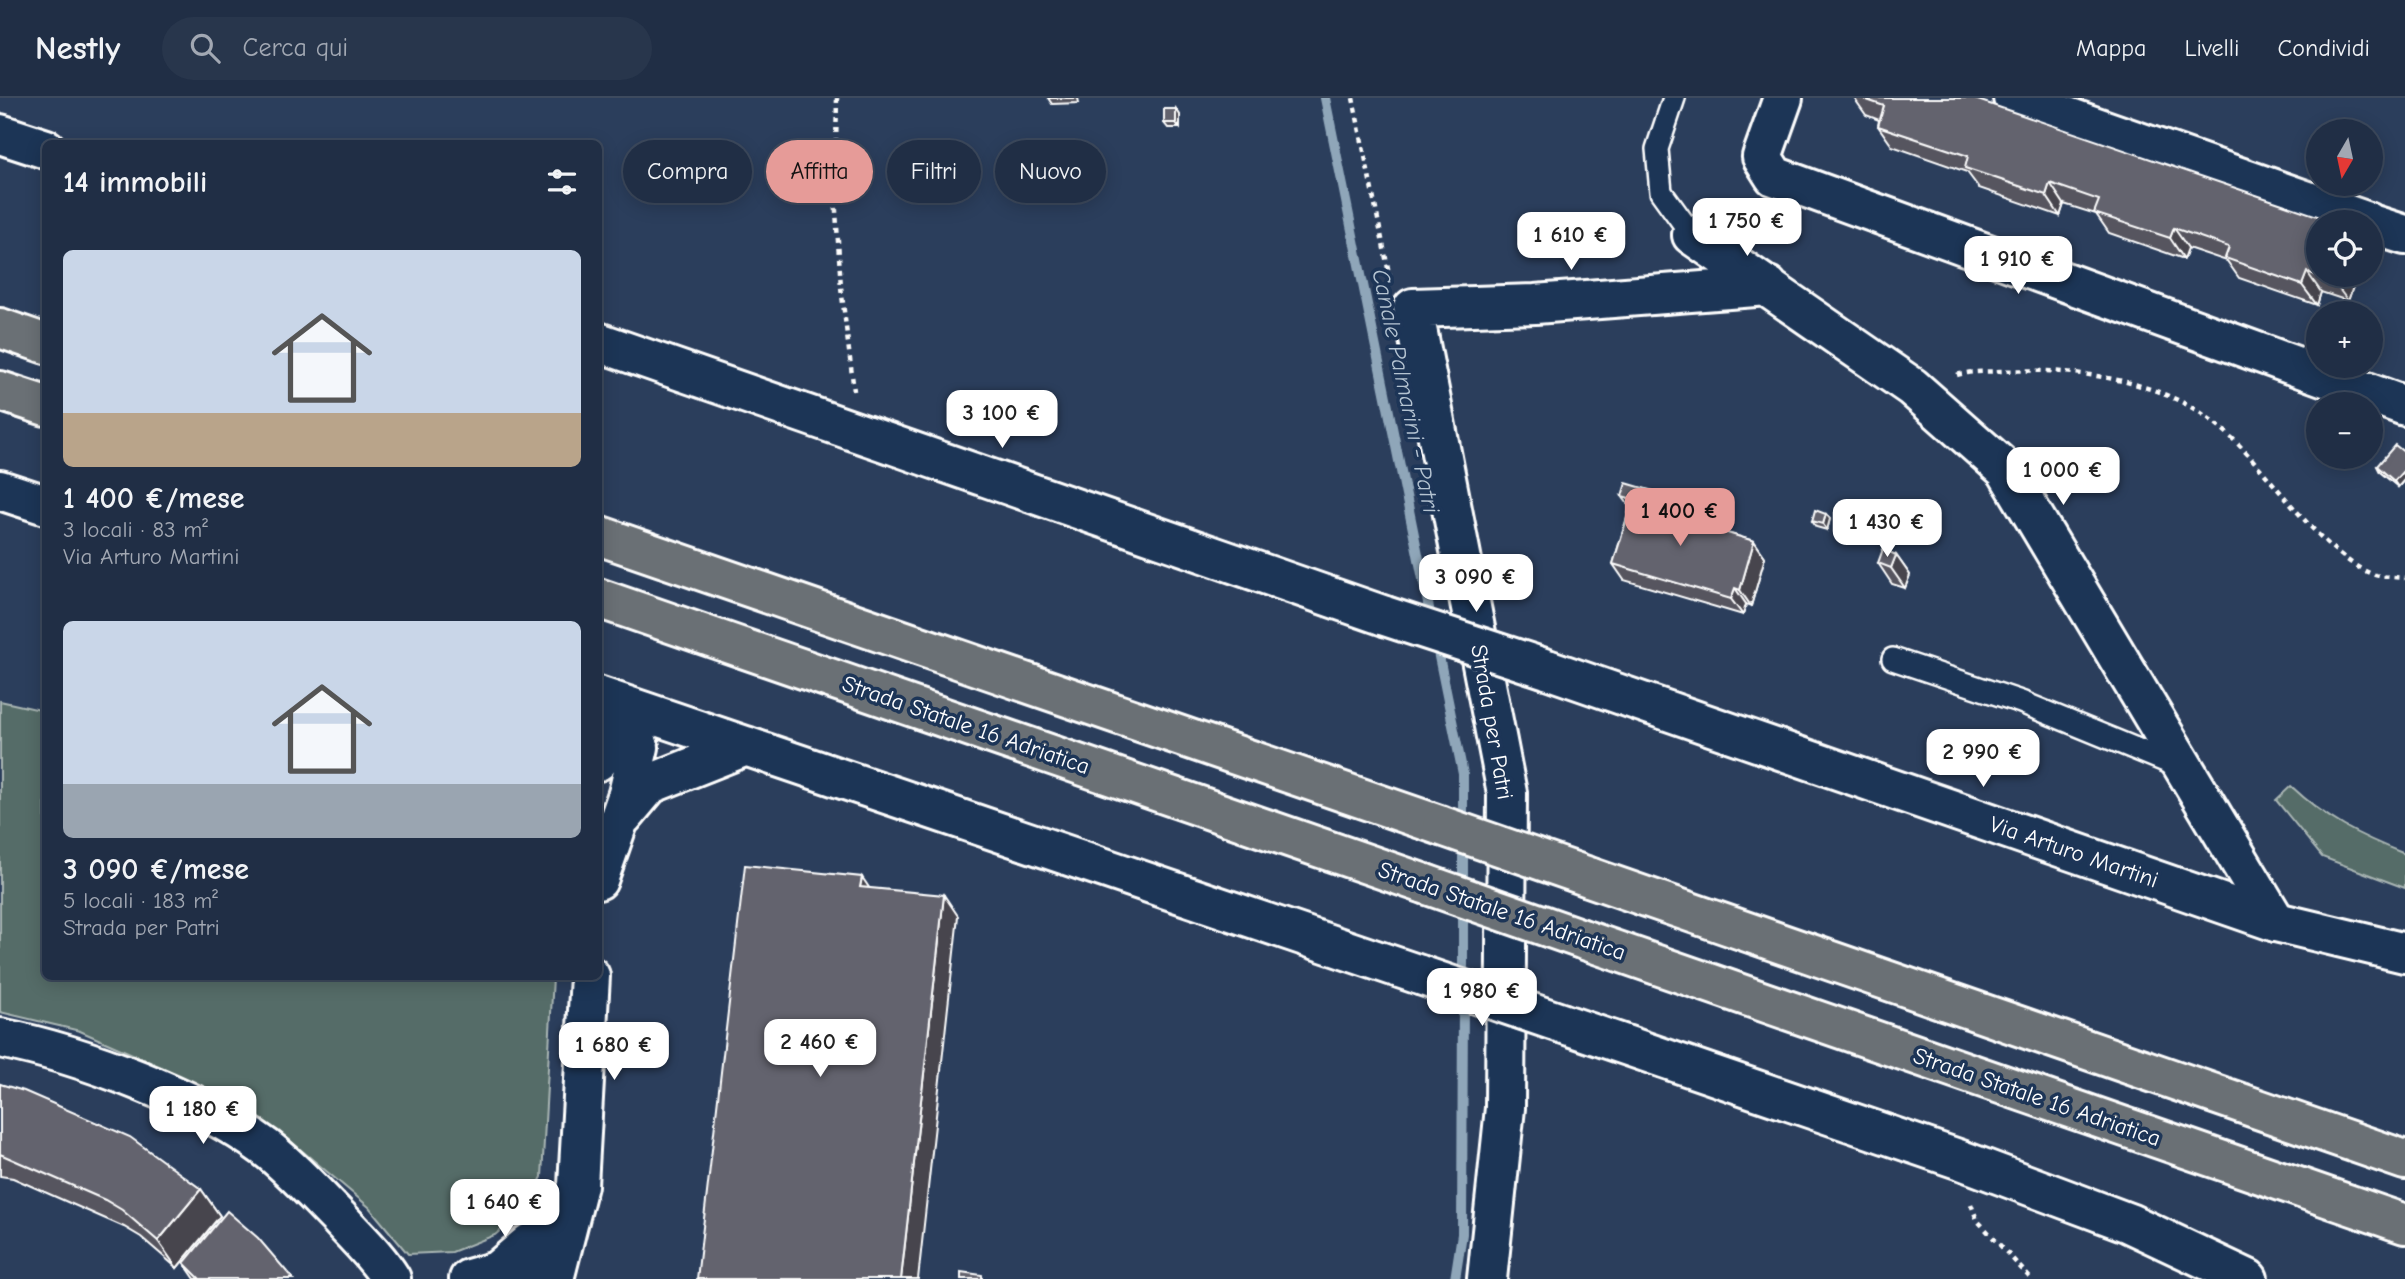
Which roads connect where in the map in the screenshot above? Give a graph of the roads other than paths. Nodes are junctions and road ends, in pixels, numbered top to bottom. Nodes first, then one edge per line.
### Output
1 (1674, 98) edge
2 (1783, 98) edge
3 (2013, 98) edge
4 (0, 134) edge
5 (42, 148) edge
6 (2333, 210) edge
7 (2383, 227) edge
8 (1692, 235) joint
9 (2405, 235) edge
10 (1768, 286) junction
11 (0, 328) edge
12 (42, 343) edge
13 (602, 343) edge
14 (0, 391) edge
15 (42, 406) edge
16 (2405, 406) edge
17 (0, 489) edge
18 (42, 504) edge
19 (602, 536) edge
20 (602, 599) edge
21 (1893, 659) dead end
22 (613, 701) edge
23 (602, 745) edge
24 (746, 746) junction
25 (2185, 769) junction
26 (619, 821) junction
27 (602, 869) edge
28 (2276, 922) junction
29 (2405, 953) edge
30 (590, 980) edge
31 (0, 1038) edge
32 (2405, 1160) edge
33 (578, 1185) junction
34 (2405, 1224) edge
35 (545, 1230) junction
36 (391, 1279) edge
37 (469, 1279) edge
38 (515, 1279) edge
39 (554, 1279) edge
40 (1487, 1279) edge
41 (2248, 1279) edge

1 - 8 lane
2 - 16 street
3 - 6 street
4 - 5 street
7 - 9 street
8 - 10 street
10 - 25 street
10 - 40 street, Strada per Patri
11 - 12 highway
13 - 28 street, Via Arturo Martini, bridge
14 - 15 highway
17 - 18 street
19 - 32 highway, bridge
20 - 34 highway, Strada Statale 16 Adriatica, bridge
21 - 25 lane
22 - 23 street
22 - 24 street
22 - 26 street
24 - 26 street
24 - 41 street, bridge
25 - 28 street
26 - 27 street
28 - 29 street, Via Arturo Martini
30 - 33 street
31 - 36 street
33 - 35 street
33 - 39 street
35 - 37 street
35 - 38 street

